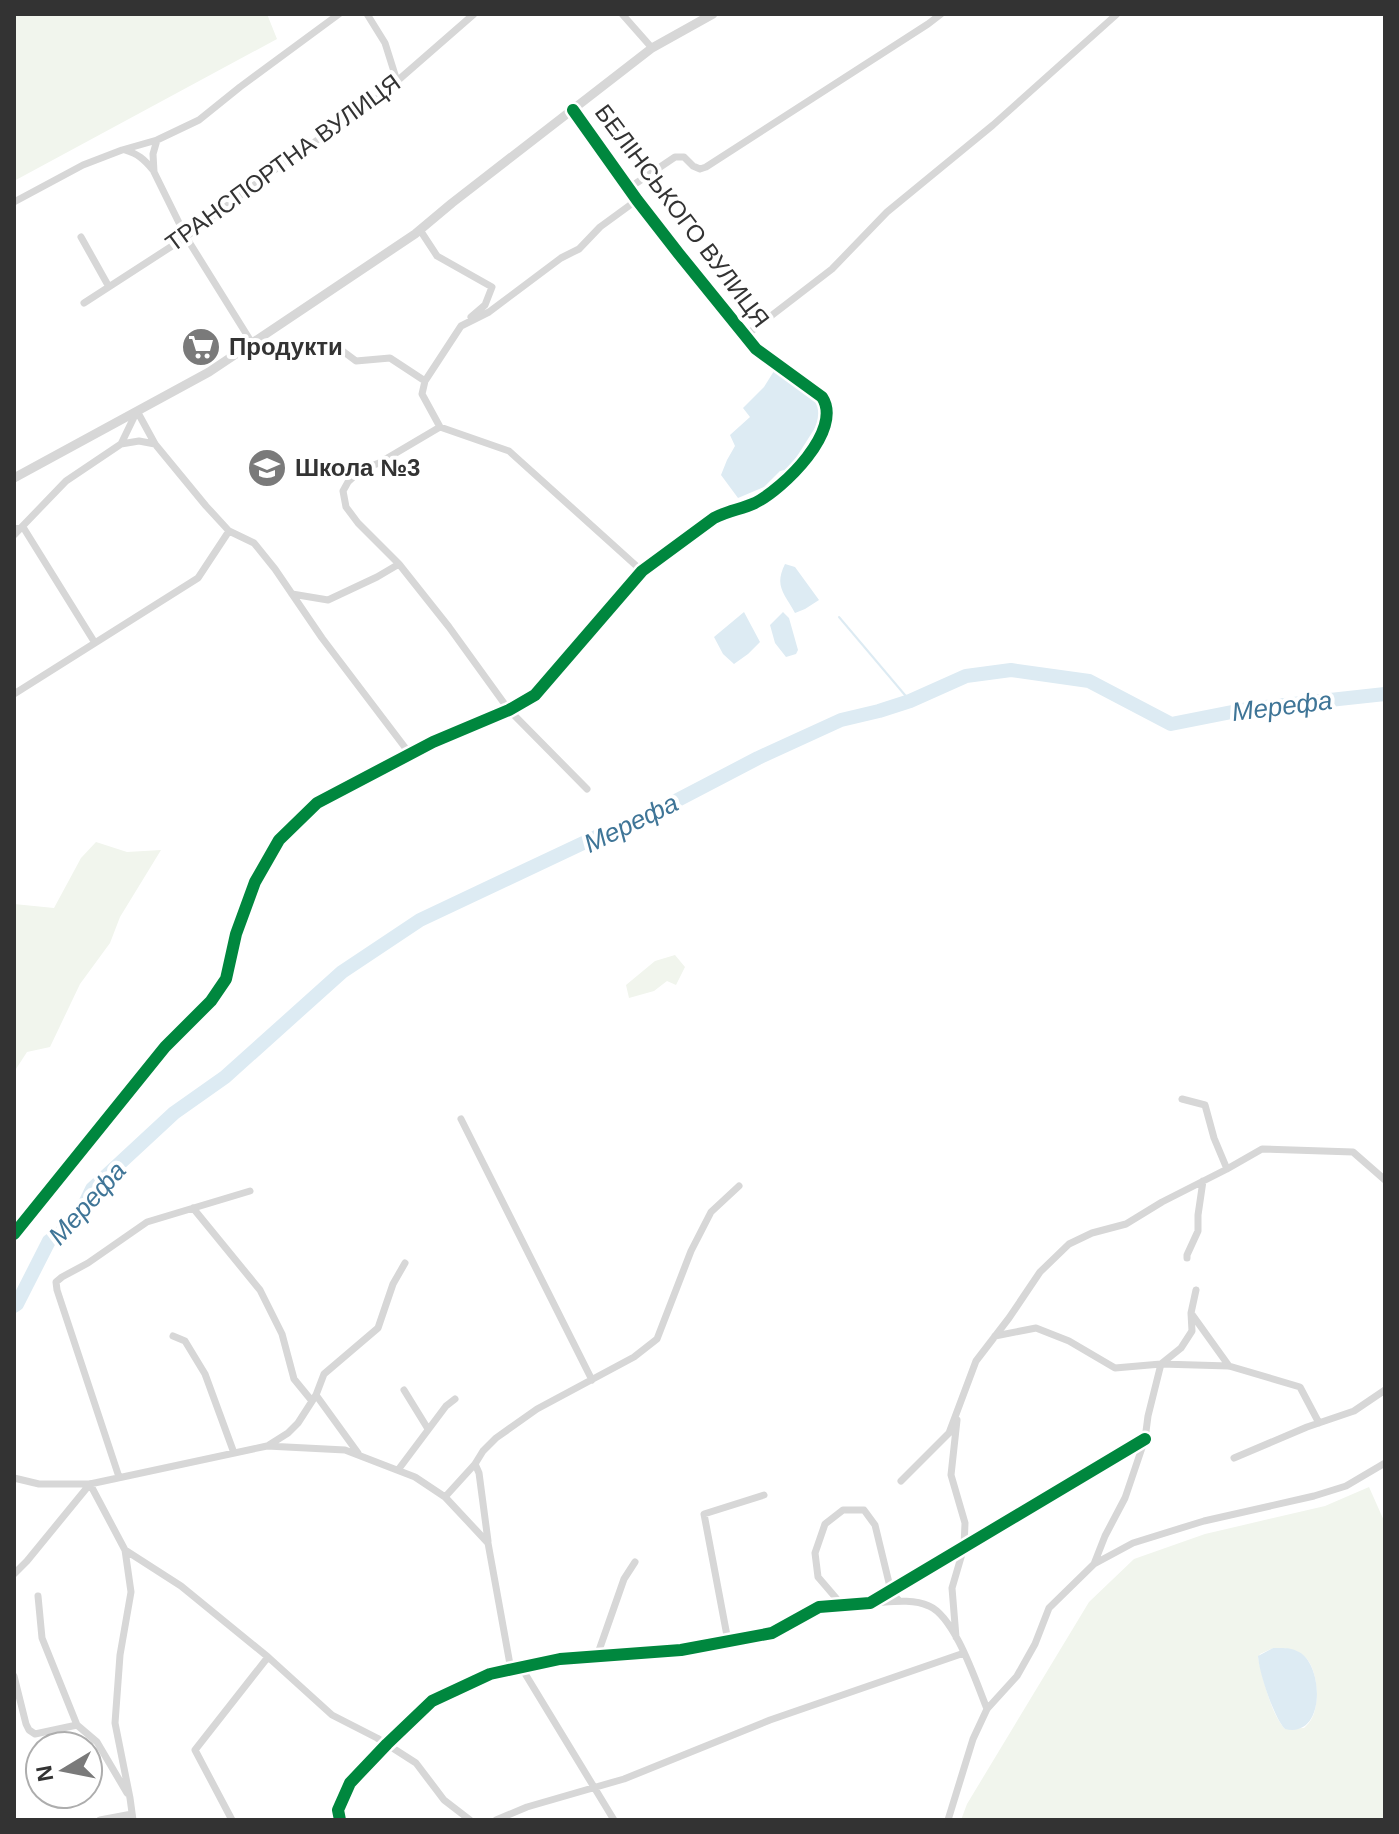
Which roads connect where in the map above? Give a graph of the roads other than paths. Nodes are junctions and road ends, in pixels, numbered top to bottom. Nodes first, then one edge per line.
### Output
1 (339, 14) edge
2 (367, 14) edge
3 (474, 14) edge
4 (622, 14) edge
5 (630, 14) edge
6 (713, 14) edge
7 (941, 14) edge
8 (1117, 14) edge
9 (633, 27) junction
10 (652, 48) junction
11 (397, 81) junction
12 (573, 110) junction
13 (157, 140) junction
14 (122, 150) junction
15 (154, 172) junction
16 (629, 188) junction
17 (637, 200) junction
18 (14, 202) edge
19 (420, 230) junction
20 (81, 237) dead end
21 (186, 237) junction
22 (109, 287) junction
23 (84, 303) dead end
24 (461, 326) junction
25 (745, 336) junction
26 (252, 343) junction
27 (425, 381) junction
28 (137, 411) junction
29 (440, 427) junction
30 (121, 444) junction
31 (155, 444) junction
32 (14, 478) edge
33 (18, 528) edge
34 (229, 531) junction
35 (14, 535) edge
36 (399, 564) junction
37 (642, 571) junction
38 (292, 594) junction
39 (95, 643) junction
40 (14, 694) edge
41 (509, 710) junction
42 (410, 754) junction
43 (587, 789) dead end
44 (1182, 1099) dead end
45 (461, 1119) dead end
46 (1227, 1169) junction
47 (1385, 1180) edge
48 (1203, 1181) junction
49 (739, 1186) dead end
50 (250, 1191) dead end
51 (193, 1208) junction
52 (14, 1234) edge
53 (1187, 1258) dead end
54 (405, 1263) dead end
55 (1196, 1290) dead end
56 (1191, 1313) junction
57 (173, 1336) dead end
58 (995, 1336) junction
59 (1161, 1364) junction
60 (1229, 1366) junction
61 (592, 1380) junction
62 (404, 1390) dead end
63 (1385, 1390) edge
64 (314, 1398) junction
65 (455, 1399) dead end
66 (959, 1408) junction
67 (1319, 1423) junction
68 (428, 1429) junction
69 (1145, 1439) junction
70 (267, 1446) junction
71 (234, 1453) junction
72 (359, 1455) junction
73 (1234, 1458) dead end
74 (1385, 1463) edge
75 (475, 1464) junction
76 (398, 1470) junction
77 (119, 1477) junction
78 (14, 1478) edge
79 (901, 1481) dead end
80 (90, 1484) junction
81 (764, 1495) dead end
82 (445, 1497) junction
83 (488, 1543) junction
84 (964, 1547) junction
85 (125, 1550) junction
86 (635, 1562) dead end
87 (1094, 1564) junction
88 (14, 1574) edge
89 (891, 1591) junction
90 (38, 1596) dead end
91 (899, 1601) junction
92 (870, 1603) junction
93 (842, 1605) junction
94 (956, 1637) junction
95 (728, 1641) junction
96 (964, 1653) junction
97 (597, 1656) junction
98 (268, 1657) junction
99 (521, 1667) junction
100 (511, 1670) junction
101 (14, 1676) edge
102 (987, 1709) junction
103 (77, 1725) junction
104 (387, 1744) junction
105 (595, 1787) junction
106 (130, 1798) junction
107 (132, 1817) edge
108 (100, 1820) edge
109 (232, 1820) edge
110 (340, 1820) edge
111 (470, 1820) edge
112 (496, 1820) edge
113 (614, 1820) edge
114 (948, 1820) edge

1 - 13 street
2 - 11 street
3 - 11 street, ТРАНСПОРТНА ВУЛИЦЯ
4 - 9 street
5 - 9 street
6 - 10 street
7 - 16 street
8 - 25 street
9 - 10 street
10 - 12 street
11 - 21 street, ТРАНСПОРТНА ВУЛИЦЯ
12 - 16 street, БЕЛІНСЬКОГО ВУЛИЦЯ
12 - 19 street
13 - 14 street
13 - 15 street
14 - 15 street
14 - 18 street
15 - 21 street
16 - 17 street, БЕЛІНСЬКОГО ВУЛИЦЯ
17 - 24 street
17 - 25 street, БЕЛІНСЬКОГО ВУЛИЦЯ
19 - 24 street
19 - 26 street
20 - 22 street
21 - 22 street, ТРАНСПОРТНА ВУЛИЦЯ
21 - 26 street
22 - 23 street, ТРАНСПОРТНА ВУЛИЦЯ
24 - 27 street
25 - 37 street, БЕЛІНСЬКОГО ВУЛИЦЯ
26 - 27 street
26 - 28 street
27 - 29 street
28 - 30 street
28 - 31 street
28 - 32 street
29 - 36 street
29 - 37 street
30 - 31 street
30 - 33 street
31 - 34 street
33 - 35 street
33 - 39 street
34 - 38 street
34 - 39 street
36 - 38 street
36 - 41 street
37 - 41 street, БЕЛІНСЬКОГО ВУЛИЦЯ
38 - 42 street
39 - 40 street
41 - 42 street, БЕЛІНСЬКОГО ВУЛИЦЯ
41 - 43 street
42 - 52 street, БЕЛІНСЬКОГО ВУЛИЦЯ
44 - 46 street
45 - 61 street
46 - 47 street
46 - 48 street
48 - 53 street
48 - 58 street
49 - 61 street
50 - 51 street
51 - 64 street
51 - 77 street
54 - 64 street
55 - 56 street
56 - 59 street
56 - 60 street
57 - 71 street
58 - 59 street
58 - 66 street
59 - 60 street
59 - 69 street
60 - 67 street
61 - 75 street
62 - 68 street
63 - 67 street
64 - 70 street
64 - 72 street
65 - 68 street
66 - 79 street
66 - 84 street
67 - 73 street
68 - 76 street
69 - 84 street
69 - 87 street
70 - 71 street
70 - 72 street
71 - 77 street
72 - 76 street
74 - 87 street
75 - 82 street
75 - 83 street
76 - 82 street
77 - 80 street
78 - 80 street
80 - 85 street
80 - 88 street
81 - 95 street
82 - 83 street
83 - 100 street
84 - 89 street
84 - 94 street
85 - 98 street
85 - 106 street
86 - 97 street
87 - 102 street
89 - 91 street
89 - 92 street
89 - 93 street
90 - 103 street
91 - 92 street
91 - 94 street
92 - 93 street
93 - 95 street
94 - 96 street
95 - 97 street
96 - 102 street
96 - 105 street
97 - 99 street
98 - 104 street
98 - 109 street
99 - 100 street
99 - 105 street
100 - 104 street
101 - 103 street
102 - 114 street
103 - 106 street
104 - 110 street
104 - 111 street
105 - 112 street
105 - 113 street
106 - 107 street
107 - 108 street

